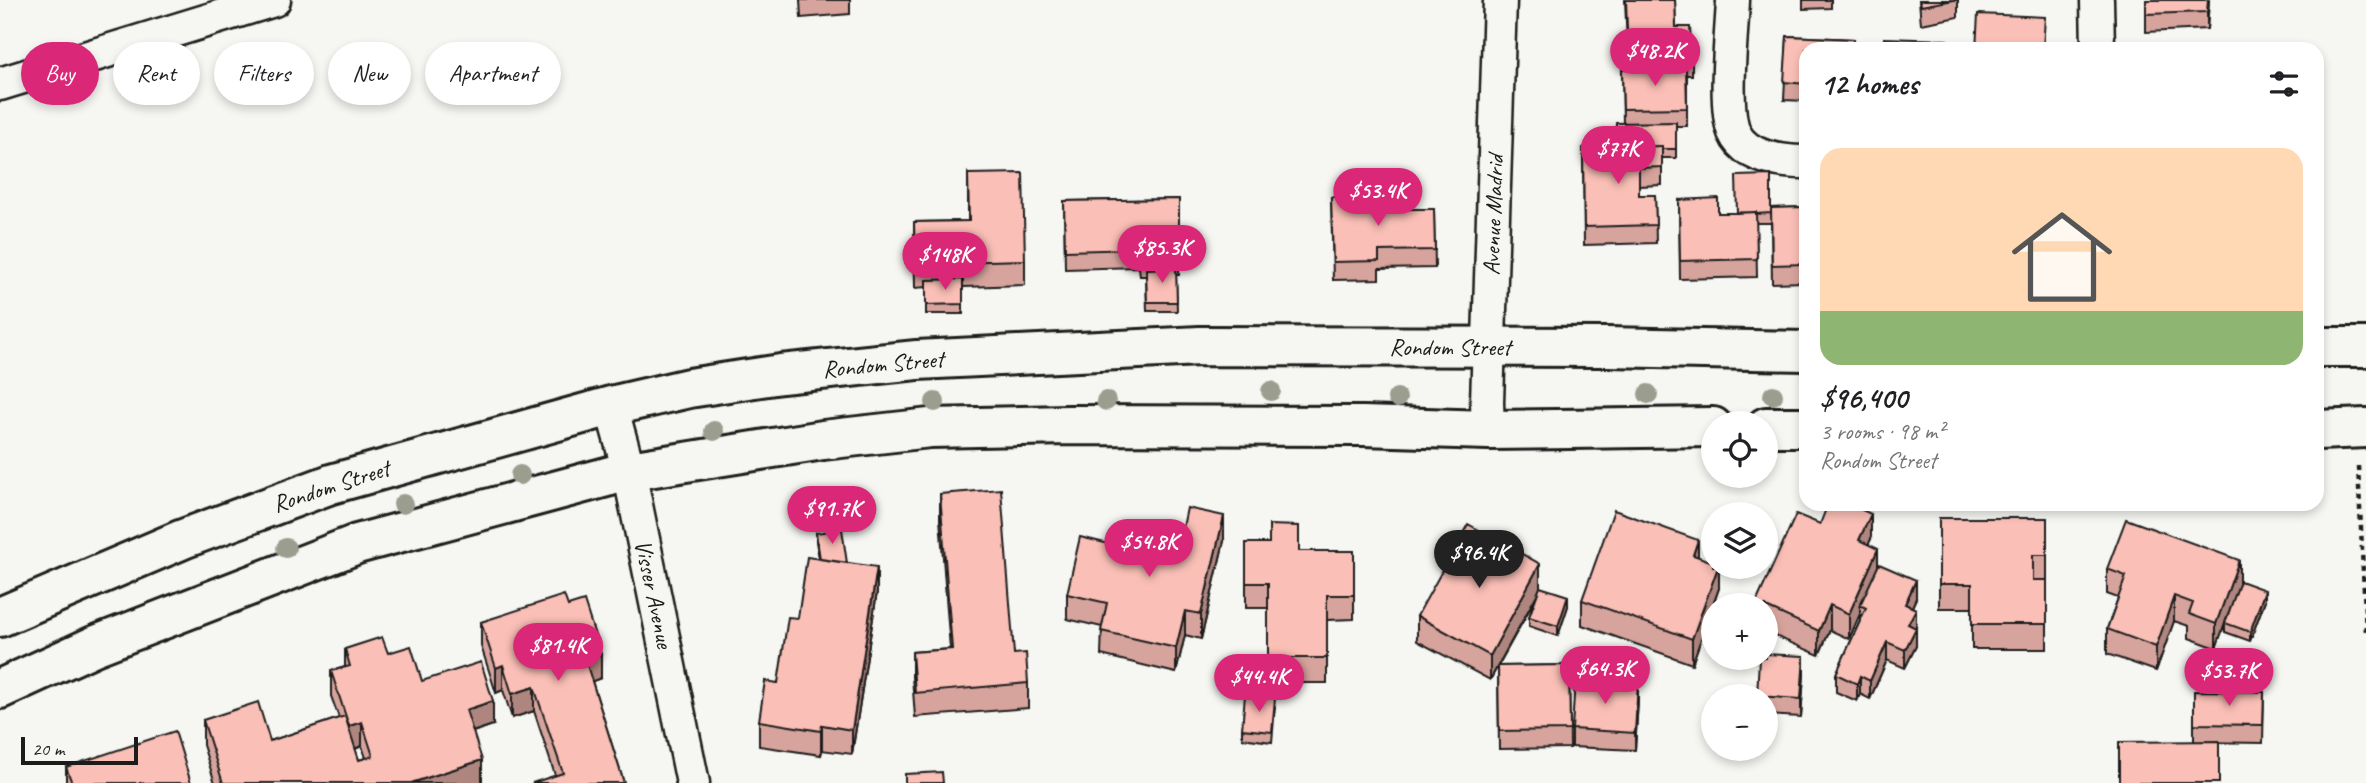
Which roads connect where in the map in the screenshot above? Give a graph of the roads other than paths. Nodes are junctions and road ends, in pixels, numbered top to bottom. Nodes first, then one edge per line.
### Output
1 (274, 0) edge
2 (1500, 0) edge
3 (1733, 0) edge
4 (2097, 0) edge
5 (2098, 42) edge
6 (0, 85) edge
7 (1799, 161) edge
8 (2324, 347) edge
9 (2366, 347) edge
10 (1488, 348) junction
11 (1799, 351) edge
12 (611, 406) junction
13 (1701, 427) edge
14 (1778, 427) edge
15 (1799, 427) edge
16 (2361, 429) edge
17 (1488, 430) junction
18 (2324, 430) edge
19 (629, 471) junction
20 (0, 617) edge
21 (0, 689) edge
22 (693, 783) edge

1 - 6 street
2 - 10 street, Avenue Madrid
3 - 7 street
4 - 5 street
8 - 9 street
10 - 11 street, Rondom Street
10 - 12 street, Rondom Street
10 - 17 street, Avenue Madrid
12 - 19 street, Visser Avenue
12 - 20 street, Rondom Street
13 - 17 street
14 - 15 street
16 - 18 street
17 - 19 street
19 - 21 street
19 - 22 street, Visser Avenue

